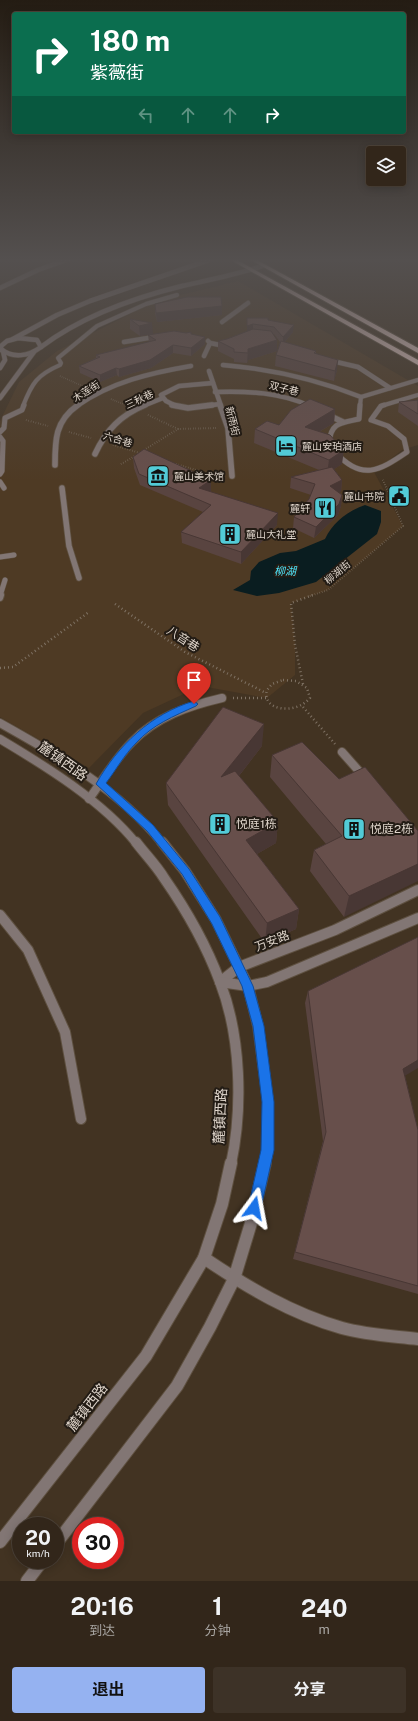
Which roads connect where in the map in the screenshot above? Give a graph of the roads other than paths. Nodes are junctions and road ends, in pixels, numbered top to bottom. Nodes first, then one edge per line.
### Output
1 (24, 333) edge
2 (59, 333) edge
3 (89, 333) edge
4 (364, 333) edge
5 (385, 333) edge
6 (166, 335) edge
7 (10, 340) junction
8 (124, 342) dead end
9 (230, 342) edge
10 (0, 343) edge
11 (40, 347) junction
12 (1, 351) edge
13 (35, 351) junction
14 (418, 351) edge
15 (204, 356) dead end
16 (320, 358) edge
17 (418, 363) edge
18 (223, 365) dead end
19 (191, 366) dead end
20 (0, 368) edge
21 (209, 371) dead end
22 (418, 380) edge
23 (213, 383) junction
24 (390, 388) junction
25 (216, 392) junction
26 (418, 395) edge
27 (361, 397) junction
28 (0, 398) edge
29 (163, 398) junction
30 (220, 404) junction
31 (343, 422) junction
32 (0, 432) edge
33 (0, 437) edge
34 (95, 454) dead end
35 (55, 465) dead end
36 (0, 474) edge
37 (232, 476) dead end
38 (0, 482) edge
39 (4, 488) dead end
40 (62, 488) dead end
41 (14, 555) dead end
42 (0, 557) edge
43 (79, 578) dead end
44 (5, 580) dead end
45 (0, 598) edge
46 (222, 698) road end
47 (0, 722) edge
48 (0, 739) edge
49 (342, 752) road end
50 (370, 783) edge
51 (101, 784) junction
52 (89, 799) junction
53 (418, 890) edge
54 (0, 915) edge
55 (418, 918) edge
56 (239, 967) junction
57 (220, 982) junction
58 (248, 986) junction
59 (81, 1119) dead end
60 (204, 1258) junction
61 (234, 1279) junction
62 (418, 1340) edge
63 (64, 1533) edge
64 (0, 1542) edge
65 (36, 1569) edge
66 (27, 1581) edge

1 - 7 street
2 - 11 street
3 - 32 lane
4 - 17 highway
5 - 14 highway
6 - 8 street
7 - 10 street
7 - 11 street
7 - 12 street
9 - 15 street
11 - 13 street
12 - 13 street
12 - 20 street
13 - 28 street
16 - 24 street
18 - 27 street
19 - 35 street, 木莲街
21 - 23 street, 新雨街
22 - 24 lane
23 - 25 street, 新雨街
23 - 29 street, 三秋巷
24 - 27 lane
25 - 30 street, 新雨街
25 - 31 street, 双子巷
26 - 31 lane
27 - 31 lane
29 - 30 street, 三秋巷
29 - 34 street, 三秋巷
30 - 37 street, 新雨街
33 - 36 lane
38 - 39 lane
40 - 43 street
41 - 42 lane
44 - 45 lane
46 - 51 street
47 - 51 street
48 - 52 street, 麓镇西路
49 - 50 street
51 - 52 street
51 - 56 street
52 - 57 street, 麓镇西路
53 - 56 street, 万安路
54 - 59 street
55 - 58 street
56 - 57 street, 万安路
56 - 58 street
57 - 58 street
57 - 60 street, 麓镇西路
58 - 61 street
60 - 61 street
60 - 64 street, 麓镇西路
61 - 62 street
61 - 63 street
65 - 66 street

